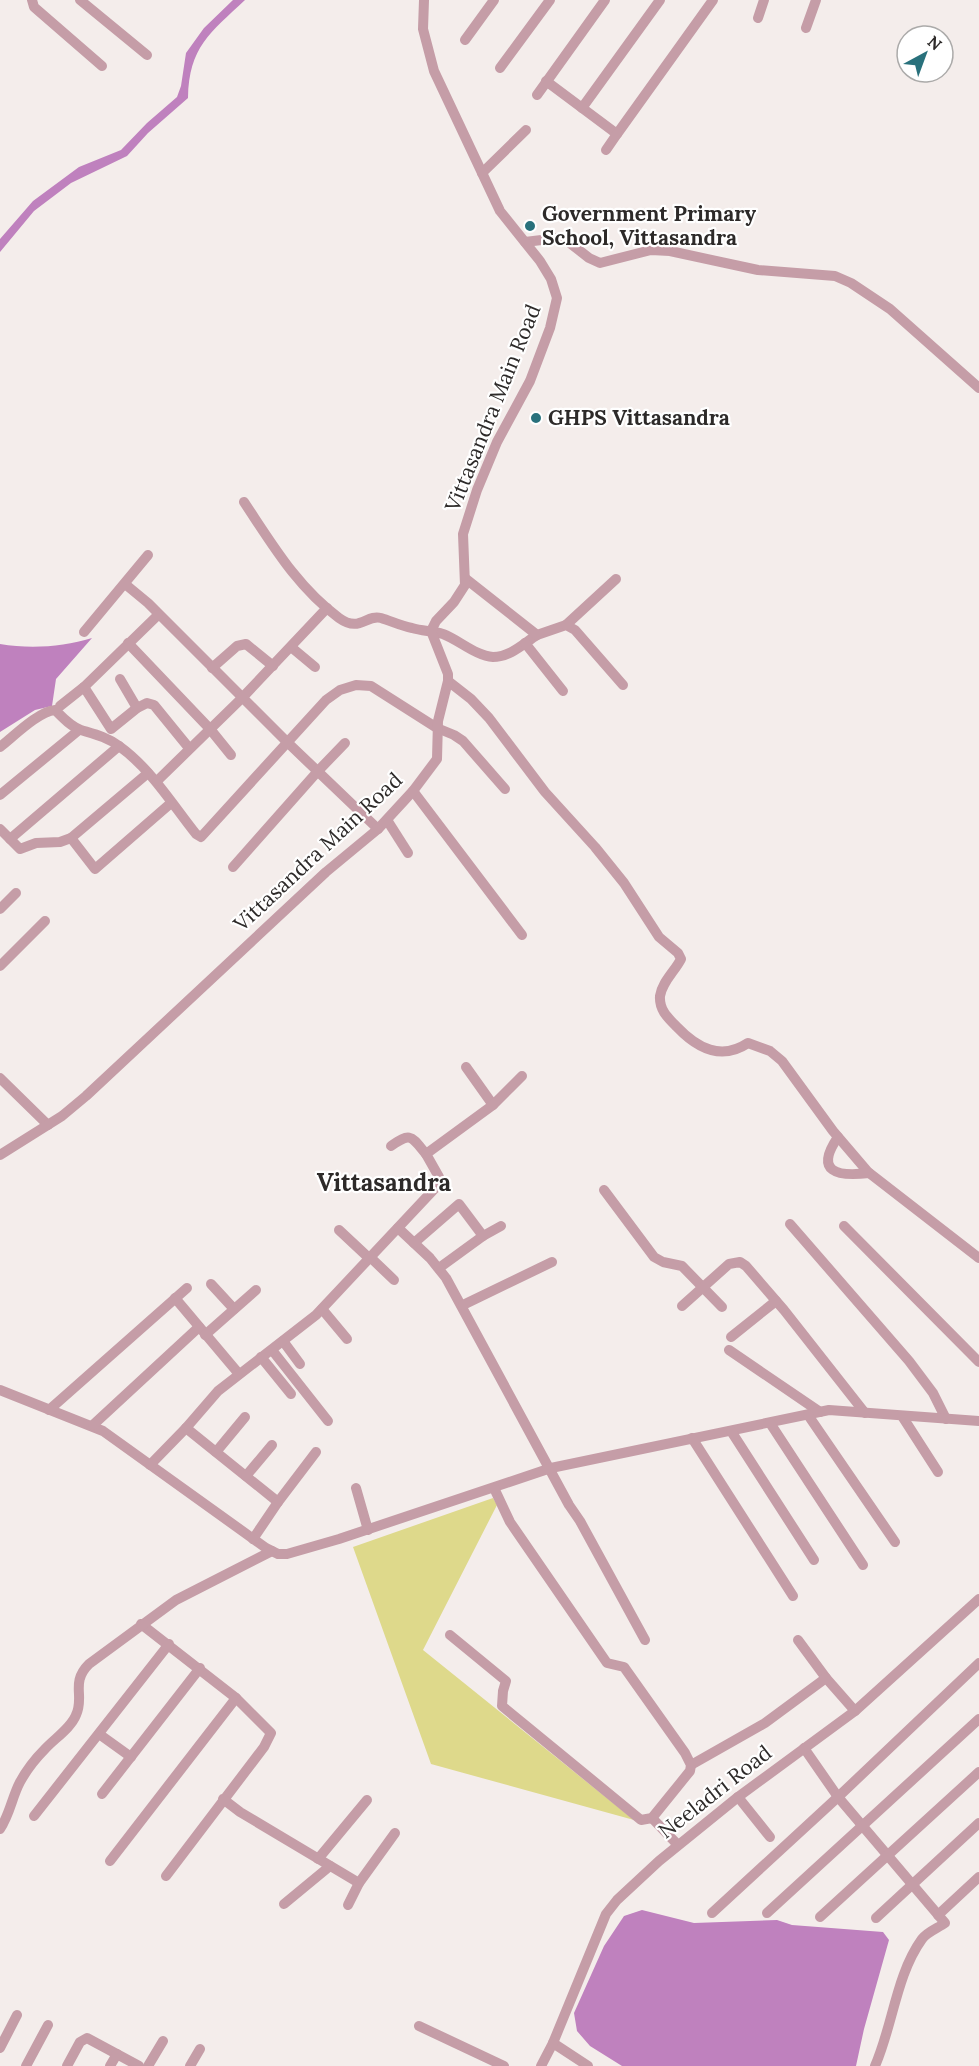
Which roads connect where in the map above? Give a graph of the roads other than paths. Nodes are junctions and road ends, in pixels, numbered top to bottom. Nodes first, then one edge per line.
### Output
1 (32, 0) edge
2 (80, 0) edge
3 (424, 0) edge
4 (494, 0) edge
5 (550, 0) edge
6 (605, 0) edge
7 (660, 0) edge
8 (713, 0) edge
9 (764, 0) edge
10 (816, 0) edge
11 (758, 18) dead end
12 (806, 28) dead end
13 (465, 40) dead end
14 (147, 55) dead end
15 (102, 66) dead end
16 (500, 68) dead end
17 (546, 81) junction
18 (537, 95) dead end
19 (582, 108) junction
20 (526, 130) dead end
21 (617, 134) junction
22 (606, 150) dead end
23 (482, 173) junction
24 (525, 242) junction
25 (979, 388) edge
26 (244, 502) dead end
27 (148, 555) dead end
28 (466, 579) junction
29 (616, 579) dead end
30 (125, 584) junction
31 (327, 608) junction
32 (158, 615) junction
33 (566, 625) junction
34 (431, 631) junction
35 (84, 632) dead end
36 (537, 635) junction
37 (128, 643) junction
38 (525, 643) junction
39 (291, 647) junction
40 (273, 666) junction
41 (315, 667) dead end
42 (212, 668) junction
43 (120, 679) dead end
44 (448, 681) junction
45 (623, 685) dead end
46 (84, 687) junction
47 (563, 691) dead end
48 (242, 698) junction
49 (60, 706) dead end
50 (137, 708) junction
51 (437, 728) junction
52 (210, 729) junction
53 (79, 730) junction
54 (286, 741) junction
55 (345, 743) dead end
56 (119, 746) junction
57 (0, 747) edge
58 (189, 748) junction
59 (231, 754) dead end
60 (318, 771) junction
61 (148, 772) junction
62 (157, 781) junction
63 (505, 789) dead end
64 (413, 791) junction
65 (0, 795) edge
66 (171, 803) junction
67 (387, 820) junction
68 (0, 829) edge
69 (378, 829) junction
70 (10, 838) junction
71 (71, 838) junction
72 (408, 853) dead end
73 (233, 867) dead end
74 (16, 893) dead end
75 (0, 909) edge
76 (45, 921) dead end
77 (522, 935) dead end
78 (0, 966) edge
79 (466, 1067) dead end
80 (522, 1076) dead end
81 (0, 1078) edge
82 (493, 1105) junction
83 (48, 1125) junction
84 (838, 1137) junction
85 (391, 1146) dead end
86 (426, 1154) junction
87 (0, 1155) edge
88 (869, 1173) junction
89 (604, 1190) dead end
90 (790, 1224) dead end
91 (501, 1226) dead end
92 (844, 1226) dead end
93 (398, 1228) junction
94 (339, 1230) dead end
95 (483, 1236) junction
96 (414, 1243) junction
97 (370, 1258) junction
98 (979, 1258) edge
99 (552, 1262) dead end
100 (439, 1268) junction
101 (394, 1280) dead end
102 (211, 1284) dead end
103 (703, 1287) junction
104 (187, 1288) dead end
105 (256, 1290) dead end
106 (175, 1298) junction
107 (776, 1301) junction
108 (462, 1305) junction
109 (682, 1306) dead end
110 (722, 1307) dead end
111 (234, 1309) junction
112 (322, 1309) junction
113 (202, 1331) junction
114 (731, 1337) dead end
115 (346, 1339) dead end
116 (283, 1341) junction
117 (272, 1350) junction
118 (729, 1350) dead end
119 (261, 1357) junction
120 (979, 1362) edge
121 (300, 1364) dead end
122 (238, 1374) junction
123 (0, 1390) edge
124 (291, 1394) dead end
125 (49, 1410) junction
126 (820, 1412) junction
127 (864, 1413) junction
128 (808, 1415) junction
129 (902, 1416) junction
130 (245, 1417) dead end
131 (946, 1419) junction
132 (327, 1421) dead end
133 (979, 1421) edge
134 (770, 1422) junction
135 (93, 1425) junction
136 (186, 1428) junction
137 (730, 1431) junction
138 (692, 1438) junction
139 (272, 1445) dead end
140 (216, 1452) junction
141 (316, 1452) dead end
142 (150, 1464) junction
143 (551, 1468) junction
144 (938, 1472) dead end
145 (246, 1476) junction
146 (356, 1488) dead end
147 (494, 1488) junction
148 (278, 1502) junction
149 (368, 1530) junction
150 (254, 1539) junction
151 (895, 1542) dead end
152 (272, 1551) junction
153 (814, 1560) dead end
154 (863, 1565) dead end
155 (793, 1596) dead end
156 (979, 1599) edge
157 (141, 1624) junction
158 (450, 1635) dead end
159 (645, 1640) dead end
160 (798, 1640) dead end
161 (169, 1644) junction
162 (979, 1663) edge
163 (200, 1668) junction
164 (826, 1678) junction
165 (236, 1698) junction
166 (855, 1711) junction
167 (979, 1719) edge
168 (99, 1734) junction
169 (804, 1748) junction
170 (131, 1757) junction
171 (691, 1765) junction
172 (979, 1772) edge
173 (102, 1794) dead end
174 (738, 1797) junction
175 (838, 1797) junction
176 (223, 1799) junction
177 (367, 1800) dead end
178 (34, 1816) dead end
179 (652, 1818) junction
180 (979, 1823) edge
181 (864, 1825) junction
182 (0, 1829) edge
183 (395, 1833) dead end
184 (770, 1837) dead end
185 (678, 1845) junction
186 (889, 1855) junction
187 (318, 1859) junction
188 (110, 1861) dead end
189 (330, 1866) junction
190 (166, 1876) dead end
191 (979, 1877) edge
192 (359, 1883) junction
193 (912, 1884) junction
194 (284, 1904) dead end
195 (348, 1905) dead end
196 (711, 1913) dead end
197 (767, 1913) dead end
198 (938, 1915) junction
199 (820, 1917) dead end
200 (876, 1918) dead end
201 (17, 2015) dead end
202 (48, 2025) dead end
203 (419, 2026) dead end
204 (163, 2041) dead end
205 (553, 2043) junction
206 (0, 2048) edge
207 (200, 2049) dead end
208 (117, 2054) junction
209 (26, 2066) edge
210 (67, 2066) edge
211 (110, 2066) edge
212 (139, 2066) edge
213 (148, 2066) edge
214 (190, 2066) edge
215 (504, 2066) edge
216 (541, 2066) edge
217 (588, 2066) edge
218 (875, 2066) edge

1 - 15 street
2 - 14 street
3 - 23 street, Vittasandra Main Road
4 - 13 street
5 - 16 street
6 - 17 street
7 - 19 street
8 - 21 street
9 - 11 street
10 - 12 street
17 - 18 street
17 - 19 street
19 - 21 street
20 - 23 street
21 - 22 street
23 - 24 street, Vittasandra Main Road
24 - 25 street
24 - 28 street, Vittasandra Main Road
26 - 31 street
27 - 30 street
28 - 34 street
28 - 36 street
29 - 33 street
30 - 32 street
30 - 35 street
31 - 34 street
31 - 39 street
32 - 37 street
32 - 42 street
33 - 36 street
33 - 45 street
34 - 38 street
34 - 44 street
36 - 38 street
37 - 46 street
37 - 52 street
38 - 47 street
39 - 40 street
39 - 41 street
40 - 42 street
40 - 48 street
42 - 48 street
43 - 50 street
44 - 51 street, Vittasandra Main Road
44 - 84 street
46 - 49 street
46 - 50 street
48 - 52 street
48 - 54 street
50 - 58 street
51 - 54 street
51 - 63 street
51 - 64 street, Vittasandra Main Road
52 - 58 street
52 - 59 street
53 - 56 street
53 - 57 street
53 - 65 street
54 - 60 street
54 - 66 street
55 - 60 street
56 - 61 street
56 - 70 street
58 - 62 street
60 - 69 street
60 - 73 street
61 - 62 street
61 - 71 street
62 - 66 street
64 - 67 street, Vittasandra Main Road
64 - 77 street
66 - 71 street
67 - 69 street, Vittasandra Main Road
67 - 72 street
68 - 70 street
69 - 83 street, Vittasandra Main Road
70 - 71 street
74 - 75 street
76 - 78 street
79 - 82 street
80 - 82 street
81 - 83 street
82 - 86 street
83 - 87 street, Vittasandra Main Road
84 - 88 street
84 - 88 street
85 - 86 street
86 - 93 street
88 - 98 street
89 - 103 street
90 - 131 street
91 - 95 street
92 - 120 street
93 - 96 street
93 - 97 street
94 - 97 street
95 - 96 street
95 - 100 street
96 - 100 street
97 - 101 street
97 - 112 street
99 - 108 street
100 - 108 street
102 - 111 street
103 - 107 street
103 - 109 street
103 - 110 street
104 - 106 street
105 - 111 street
106 - 113 street
106 - 125 street
107 - 114 street
107 - 127 street
108 - 143 street
111 - 113 street
112 - 115 street
112 - 116 street
113 - 122 street
113 - 135 street
116 - 117 street
116 - 121 street
117 - 119 street
117 - 132 street
118 - 126 street
119 - 122 street
119 - 124 street
122 - 136 street
123 - 125 street
125 - 135 street
126 - 127 street
126 - 128 street
127 - 129 street
128 - 134 street
128 - 151 street
129 - 131 street
129 - 144 street
130 - 140 street
131 - 133 street
134 - 137 street
134 - 154 street
135 - 142 street
136 - 140 street
136 - 142 street
137 - 138 street
137 - 153 street
138 - 143 street
138 - 155 street
139 - 145 street
140 - 145 street
141 - 148 street
142 - 150 street
143 - 147 street
143 - 159 street
145 - 148 street
146 - 149 street
147 - 149 street
147 - 171 street
148 - 150 street
149 - 152 street
150 - 152 street
152 - 157 street
156 - 166 street, Neeladri Road
157 - 161 street
157 - 182 street
158 - 179 street
160 - 164 street
161 - 163 street
161 - 168 street
162 - 175 street
163 - 165 street
163 - 170 street
164 - 166 street
164 - 171 street
165 - 176 street
165 - 188 street
166 - 169 street, Neeladri Road
167 - 181 street
168 - 170 street
168 - 178 street
169 - 174 street, Neeladri Road
169 - 175 street
170 - 173 street
171 - 179 street
172 - 186 street
174 - 184 street
174 - 185 street, Neeladri Road
175 - 181 street
175 - 196 street
176 - 187 street
176 - 190 street
177 - 187 street
179 - 185 street
180 - 193 street
181 - 186 street
181 - 197 street
183 - 192 street
185 - 205 street, Neeladri Road
186 - 193 street
186 - 199 street
187 - 189 street
189 - 192 street
189 - 194 street
191 - 198 street
192 - 195 street
193 - 198 street
193 - 200 street
198 - 218 street
201 - 206 street
202 - 209 street
203 - 215 street
204 - 213 street
205 - 216 street, Neeladri Road
205 - 217 street
207 - 214 street
208 - 210 street
208 - 211 street
208 - 212 street

